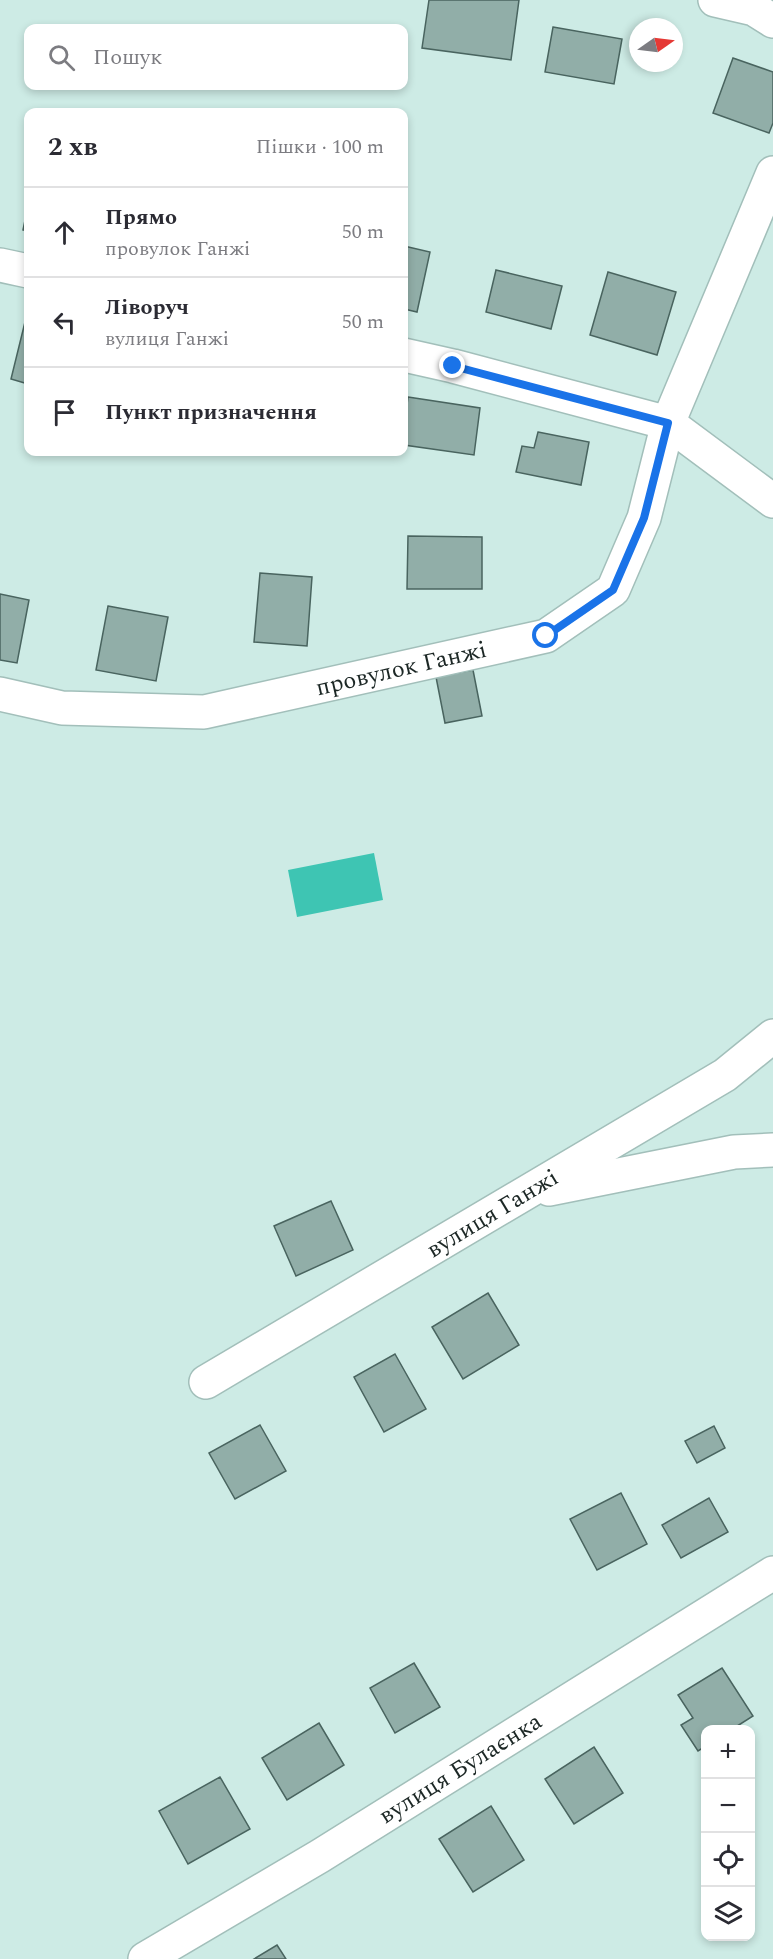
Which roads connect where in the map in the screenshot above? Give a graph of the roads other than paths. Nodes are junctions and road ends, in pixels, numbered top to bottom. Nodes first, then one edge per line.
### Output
1 (715, 0) edge
2 (773, 21) edge
3 (773, 173) edge
4 (0, 264) edge
5 (24, 270) edge
6 (408, 356) edge
7 (668, 423) junction
8 (773, 501) edge
9 (0, 694) edge
10 (773, 1036) edge
11 (773, 1150) edge
12 (524, 1194) junction
13 (206, 1382) dead end
14 (773, 1573) edge
15 (145, 1959) edge

1 - 2 street
3 - 7 street, провулок Ганжі
4 - 5 street
6 - 7 street
7 - 8 street
7 - 9 street, провулок Ганжі
10 - 12 street, вулиця Ганжі
11 - 12 street
12 - 13 street, вулиця Ганжі
14 - 15 street, вулиця Булаєнка

